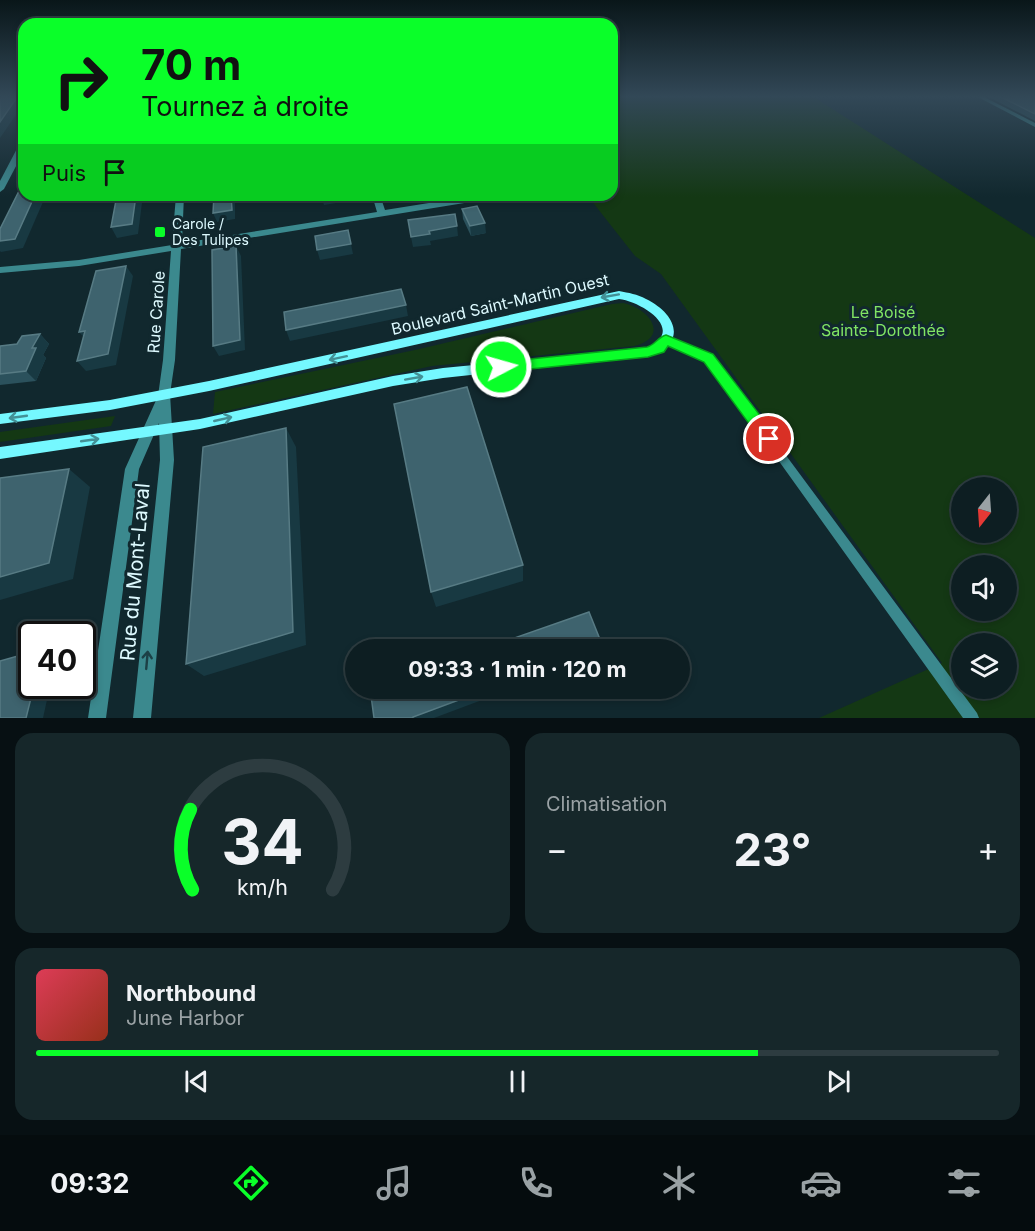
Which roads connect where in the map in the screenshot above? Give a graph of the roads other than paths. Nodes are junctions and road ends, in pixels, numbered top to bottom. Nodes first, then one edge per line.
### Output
1 (18, 154) edge
2 (0, 189) edge
3 (180, 201) edge
4 (378, 201) edge
5 (459, 201) edge
6 (382, 214) junction
7 (176, 246) junction
8 (0, 270) edge
9 (666, 339) junction
10 (165, 394) junction
11 (0, 419) edge
12 (166, 429) junction
13 (149, 432) junction
14 (0, 453) edge
15 (97, 718) edge
16 (142, 718) edge
17 (972, 718) edge

1 - 2 street
3 - 7 street, Rue Carole
4 - 6 street
5 - 6 street
6 - 7 street
7 - 8 street
7 - 10 street, Rue Carole
9 -> 10 street, Boulevard Saint-Martin Ouest
12 -> 9 street
9 - 17 lane
10 -> 11 street, Boulevard Saint-Martin Ouest
10 - 12 street, Rue Carole
10 - 13 street, Rue Carole
12 - 13 street
16 -> 12 street, Rue du Mont-Laval
14 -> 13 street
13 - 15 street, Rue du Mont-Laval

